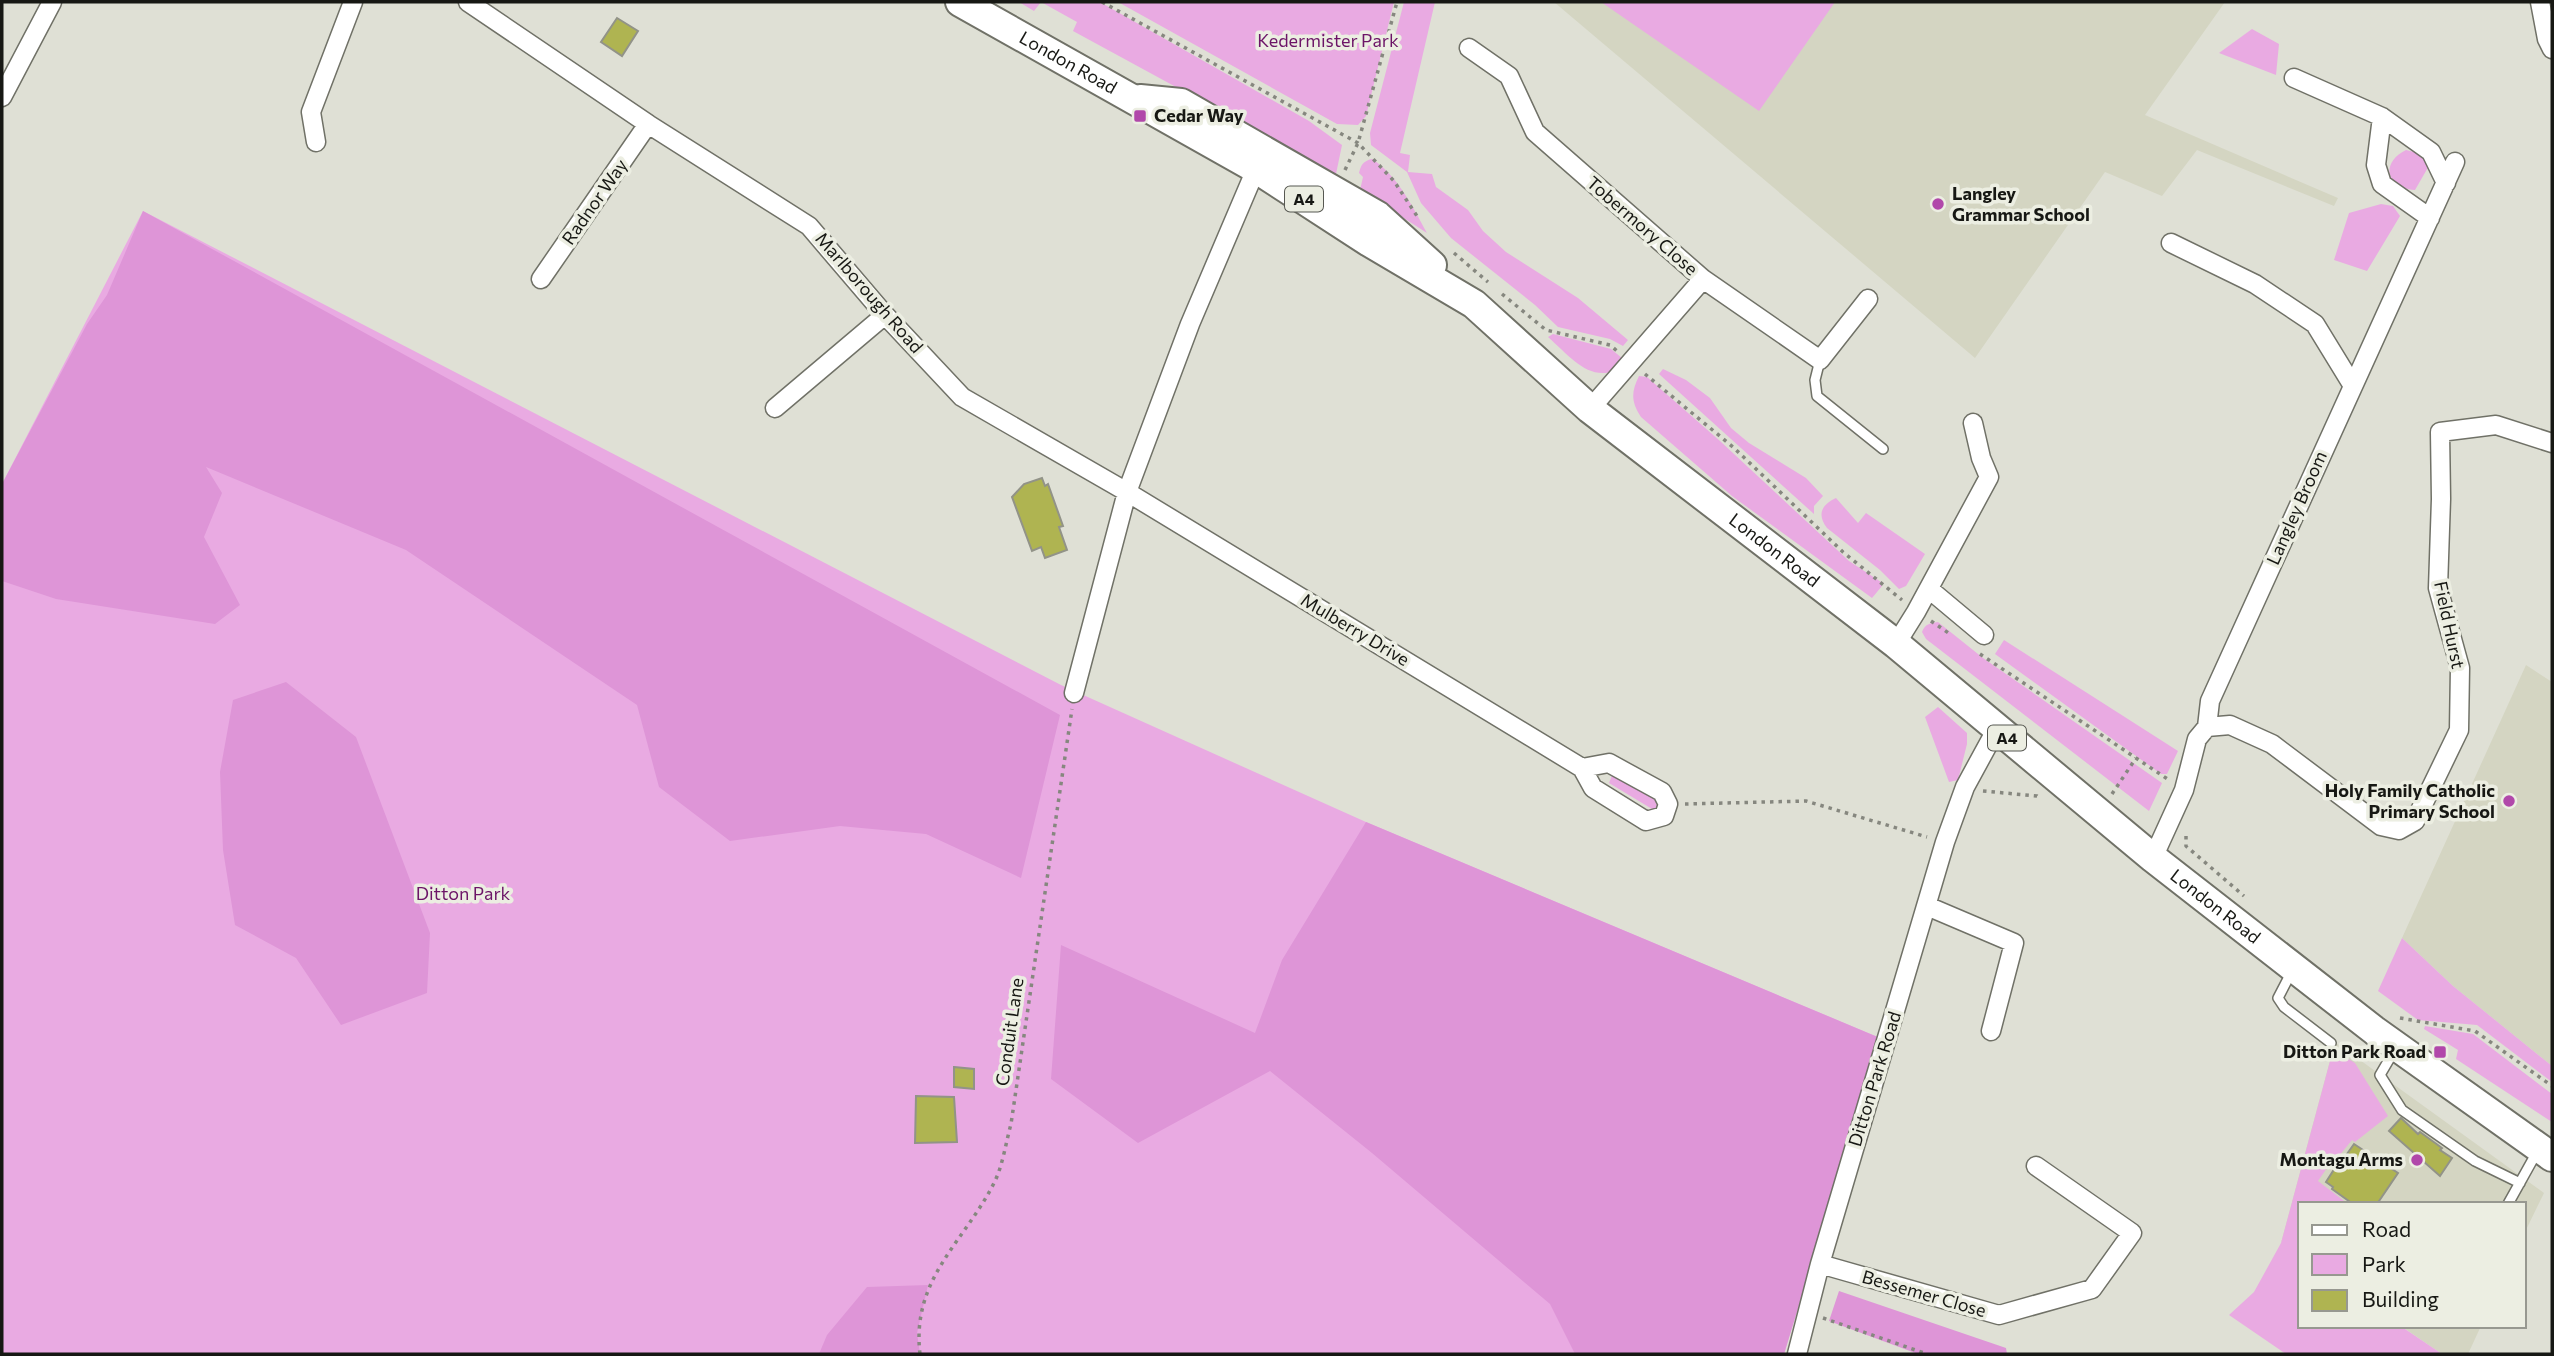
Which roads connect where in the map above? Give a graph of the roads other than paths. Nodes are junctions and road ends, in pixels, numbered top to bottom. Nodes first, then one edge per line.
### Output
1 (52, 2) edge
2 (353, 2) edge
3 (468, 2) edge
4 (960, 2) edge
5 (2540, 2) edge
6 (1469, 48) dead end
7 (2552, 49) edge
8 (2294, 78) dead end
9 (2, 97) edge
10 (2382, 117) junction
11 (648, 124) junction
12 (316, 142) dead end
13 (1260, 160) junction
14 (2455, 162) dead end
15 (2445, 183) junction
16 (2430, 218) junction
17 (2171, 243) dead end
18 (541, 279) dead end
19 (1703, 279) junction
20 (1868, 299) dead end
21 (884, 315) junction
22 (1820, 360) junction
23 (2353, 386) junction
24 (775, 408) dead end
25 (1590, 409) junction
26 (1973, 423) dead end
27 (2552, 443) edge
28 (1883, 449) dead end
29 (1127, 492) junction
30 (1929, 589) junction
31 (1984, 635) dead end
32 (1896, 645) junction
33 (1074, 693) road end
34 (2207, 727) junction
35 (1996, 730) junction
36 (1582, 768) junction
37 (2153, 858) junction
38 (1927, 906) junction
39 (2294, 967) junction
40 (1991, 1031) dead end
41 (2331, 1044) dead end
42 (2397, 1046) junction
43 (2546, 1152) edge
44 (2036, 1166) dead end
45 (2520, 1184) junction
46 (2509, 1202) edge
47 (1820, 1264) junction
48 (1797, 1354) edge

1 - 9 street
2 - 12 street
3 - 11 street, Marlborough Road
4 - 13 main road, London Road
5 - 7 street
6 - 19 street, Tobermory Close
8 - 10 street
10 - 15 street
10 - 16 street
11 - 18 street, Radnor Way
11 - 21 street, Marlborough Road
13 - 25 main road, London Road / A4
13 - 29 street
14 - 15 street, Langley Broom
15 - 16 street, Langley Broom
16 - 23 street, Langley Broom
17 - 23 street
19 - 22 street
19 - 25 street, Tobermory Close
20 - 22 street
21 - 24 street
21 - 29 street, Marlborough Road
22 - 28 lane
23 - 34 street, Langley Broom
25 - 32 main road, London Road / A4
26 - 30 street
27 - 34 street, Field Hurst
29 - 33 street
29 - 36 street, Mulberry Drive
30 - 31 street
30 - 32 street
32 - 35 main road, London Road / A4
34 - 37 street, Langley Broom
35 - 37 main road, London Road / A4
35 - 38 street, Ditton Park Road
36 - 36 street, Mulberry Drive
37 - 39 main road, London Road / A4
38 - 40 street
38 - 47 street, Ditton Park Road
39 - 41 lane
39 - 42 main road, London Road / A4
42 - 43 main road, London Road / A4
42 - 45 lane
43 - 45 lane
44 - 47 street, Bessemer Close
45 - 46 lane
47 - 48 street, Ditton Park Road

